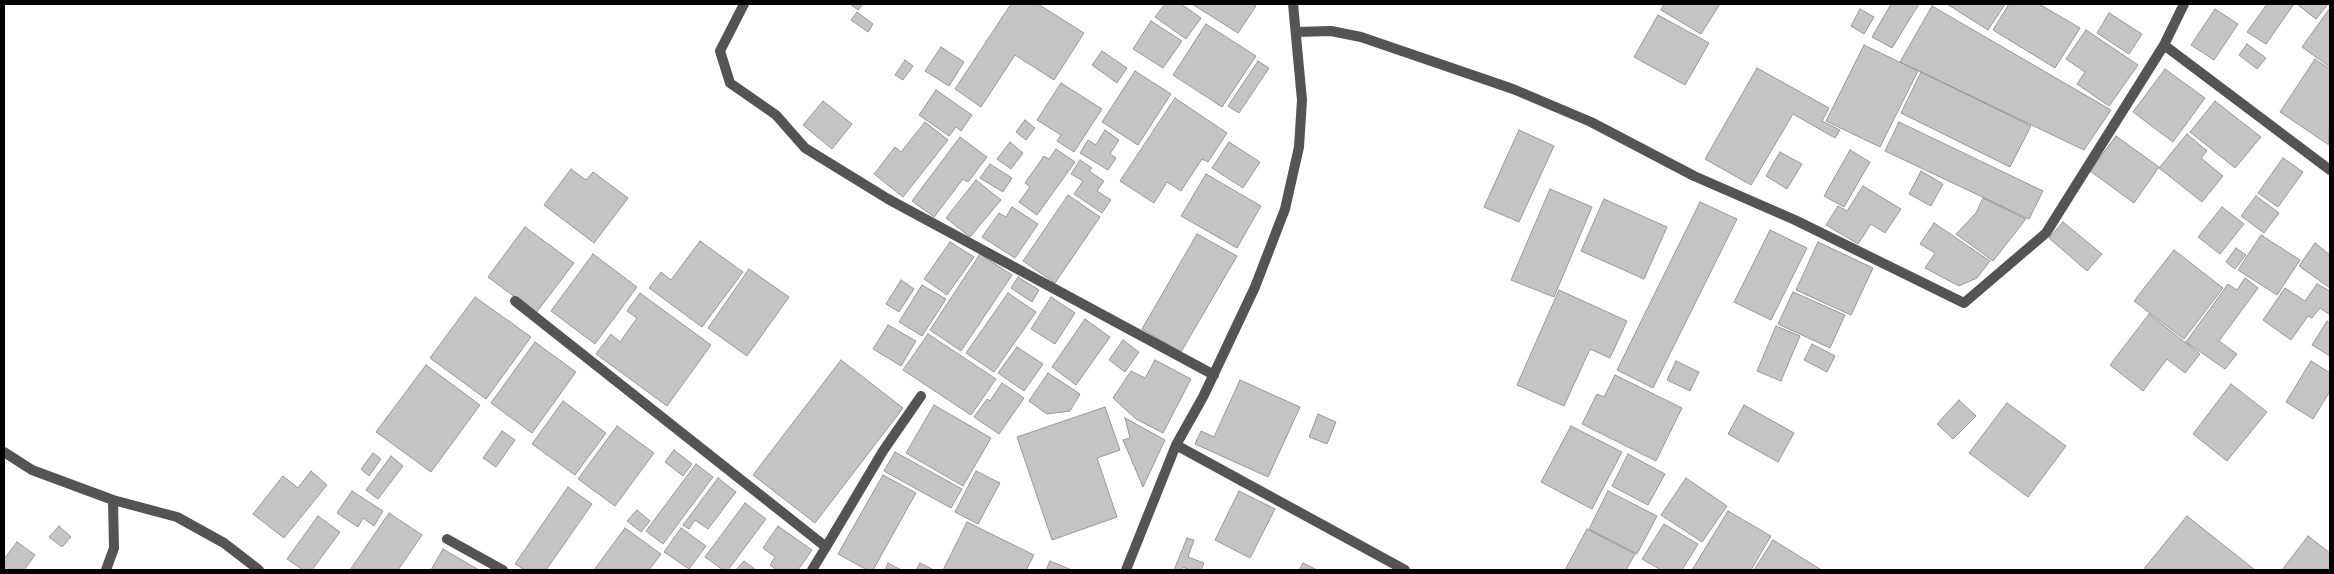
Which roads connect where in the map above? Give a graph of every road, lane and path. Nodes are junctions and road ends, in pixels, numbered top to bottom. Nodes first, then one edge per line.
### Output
1 (744, 4) edge
2 (1293, 4) edge
3 (2184, 4) edge
4 (1297, 32) junction
5 (2164, 45) junction
6 (2330, 170) edge
7 (515, 301) dead end
8 (1214, 375) junction
9 (921, 396) dead end
10 (1176, 445) junction
11 (4, 452) edge
12 (113, 500) junction
13 (447, 539) dead end
14 (826, 547) junction
15 (106, 570) edge
16 (259, 570) edge
17 (503, 570) edge
18 (812, 570) edge
19 (1126, 570) edge
20 (1405, 570) edge

1 - 8 street
2 - 4 street
3 - 5 street
4 - 5 street
4 - 8 street
5 - 6 street
7 - 14 street
8 - 10 street
9 - 14 street
10 - 19 street
10 - 20 street
11 - 12 street
12 - 15 street
12 - 16 street
13 - 17 street
14 - 18 street

